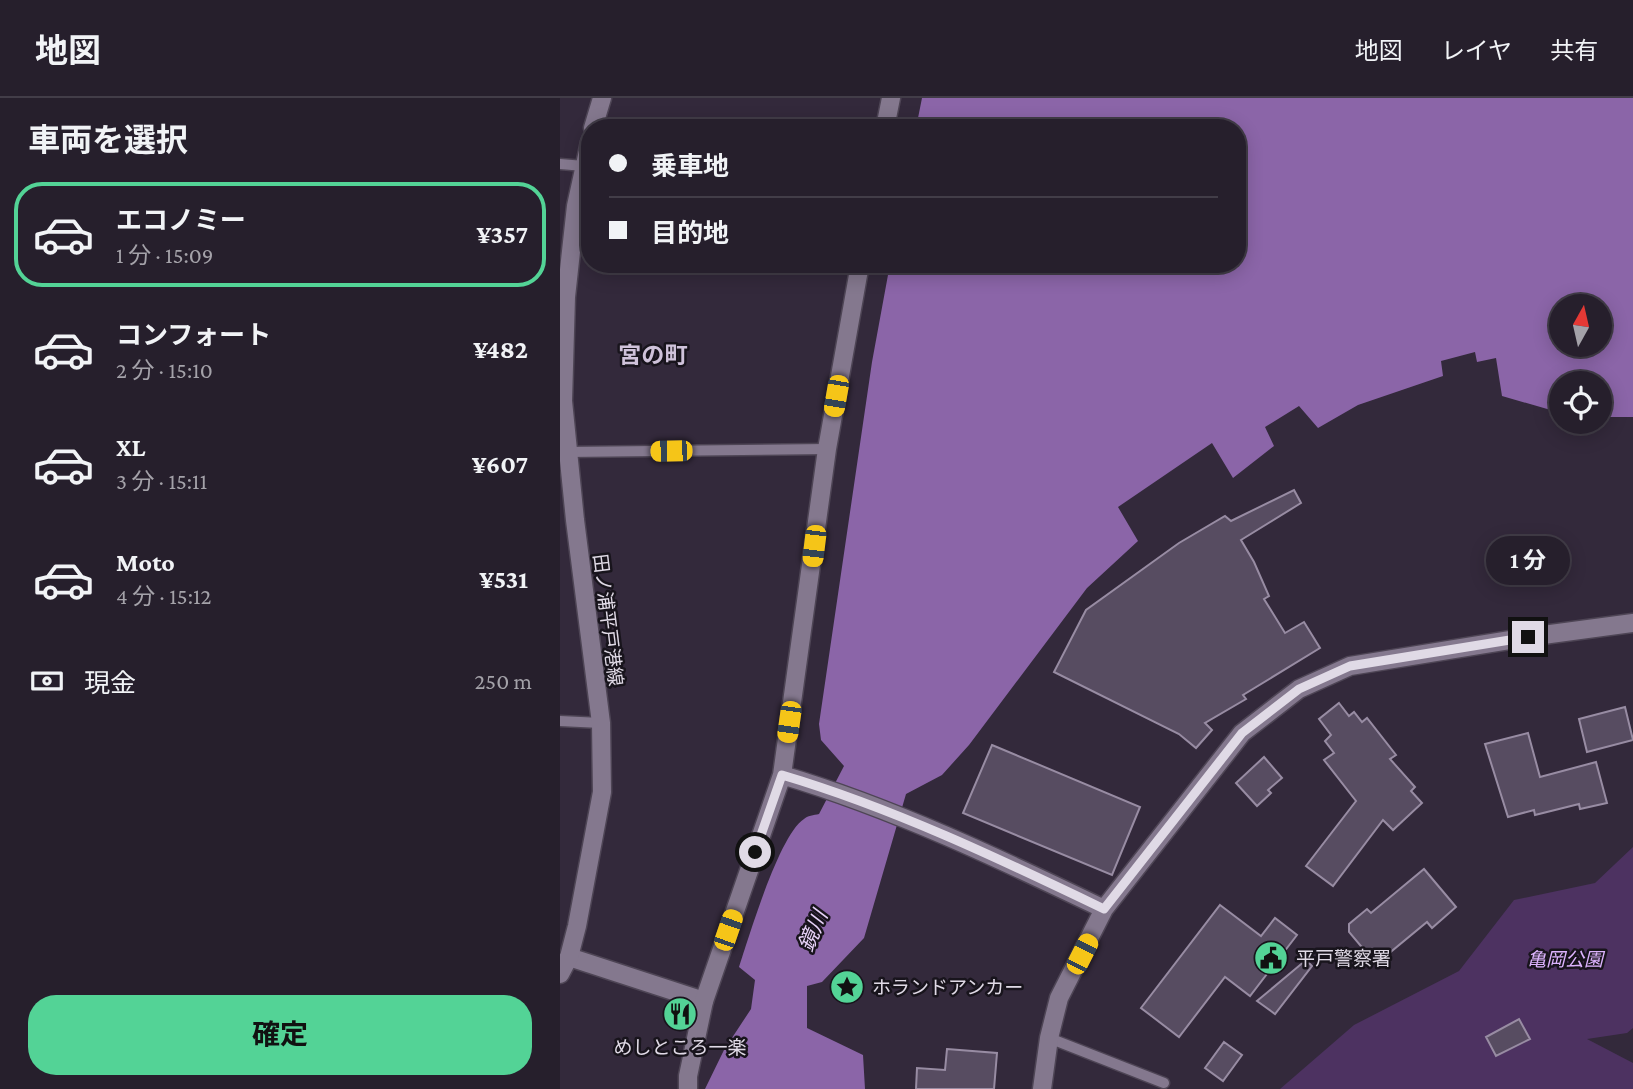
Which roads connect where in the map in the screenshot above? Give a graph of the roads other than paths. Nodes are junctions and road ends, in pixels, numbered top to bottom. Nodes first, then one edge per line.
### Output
1 (602, 98) edge
2 (891, 98) edge
3 (596, 119) edge
4 (887, 119) edge
5 (560, 164) edge
6 (581, 166) edge
7 (581, 181) edge
8 (858, 273) edge
9 (561, 401) edge
10 (827, 449) junction
11 (567, 452) junction
12 (1633, 624) edge
13 (560, 721) edge
14 (601, 723) junction
15 (782, 775) junction
16 (1104, 909) junction
17 (569, 957) junction
18 (560, 974) edge
19 (704, 1001) junction
20 (1049, 1038) junction
21 (1164, 1083) dead end
22 (688, 1089) edge
23 (1042, 1089) edge

1 - 3 street
2 - 4 street
5 - 6 lane
7 - 9 street, 田ノ浦平戸港線
8 - 10 street
9 - 11 street, 田ノ浦平戸港線
10 - 11 lane
10 - 15 street
11 - 14 street, 田ノ浦平戸港線
12 - 16 street
13 - 14 lane
14 - 17 street, 田ノ浦平戸港線
15 - 16 street
15 - 19 street
16 - 20 street
17 - 18 street, 田ノ浦平戸港線
17 - 19 street
19 - 22 street
20 - 21 lane
20 - 23 street

